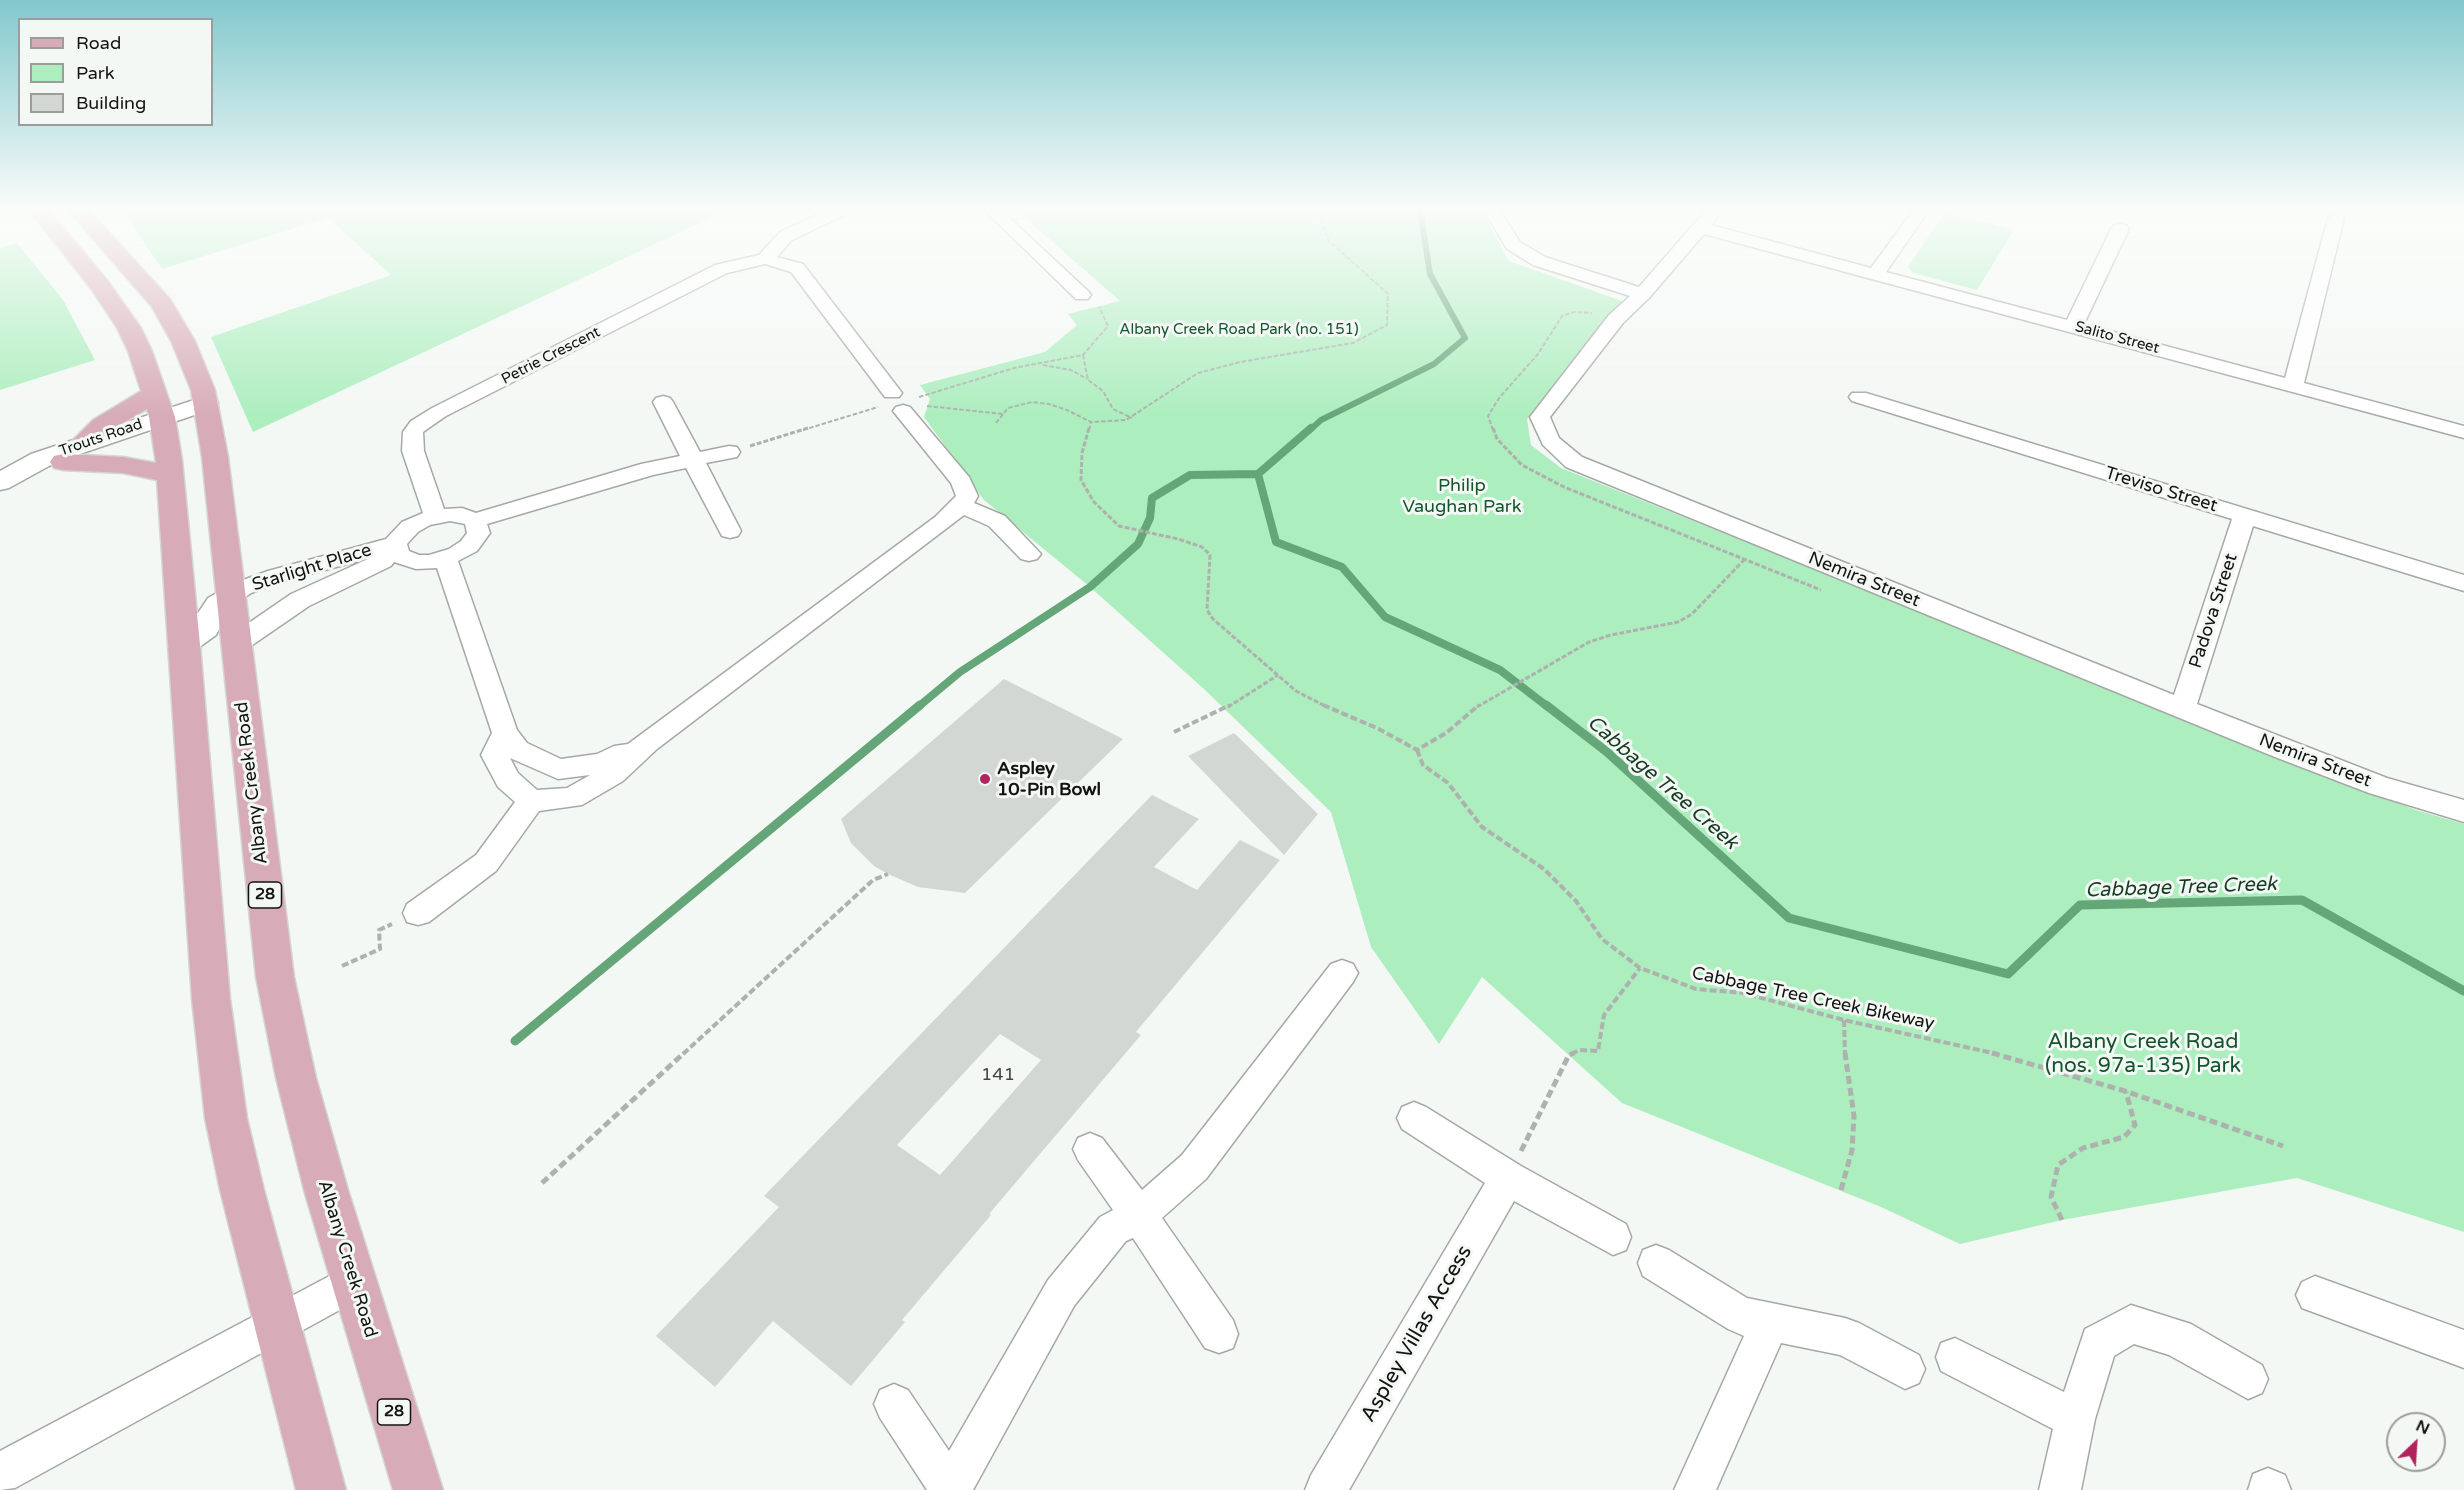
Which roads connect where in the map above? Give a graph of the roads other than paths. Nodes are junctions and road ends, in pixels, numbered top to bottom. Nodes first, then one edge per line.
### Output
1 (94, 279) edge
2 (140, 279) edge
3 (702, 279) edge
4 (805, 279) edge
5 (1065, 279) edge
6 (1594, 279) edge
7 (1656, 279) edge
8 (1892, 279) edge
9 (2096, 279) edge
10 (2321, 279) edge
11 (1643, 294) junction
12 (1082, 295) road end
13 (2073, 327) junction
14 (2293, 386) junction
15 (1859, 397) dead end
16 (663, 402) dead end
17 (208, 409) junction
18 (160, 413) junction
19 (2464, 432) edge
20 (729, 452) road end
21 (694, 461) junction
22 (63, 462) junction
23 (170, 474) junction
24 (0, 482) edge
25 (962, 506) junction
26 (2245, 515) junction
27 (435, 516) junction
28 (476, 529) junction
29 (730, 531) dead end
30 (397, 550) junction
31 (1029, 554) dead end
32 (446, 558) junction
33 (2464, 583) edge
34 (231, 595) junction
35 (236, 644) junction
36 (185, 645) junction
37 (2182, 707) junction
38 (505, 733) junction
39 (647, 742) junction
40 (531, 801) junction
41 (2464, 812) edge
42 (418, 913) road end
43 (1342, 973) dead end
44 (1414, 1118) dead end
45 (1090, 1149) dead end
46 (1508, 1178) junction
47 (1139, 1215) junction
48 (1613, 1237) dead end
49 (1656, 1263) dead end
50 (354, 1281) junction
51 (2315, 1295) dead end
52 (277, 1323) junction
53 (1770, 1323) junction
54 (1219, 1334) dead end
55 (2464, 1349) edge
56 (1955, 1357) dead end
57 (1905, 1369) dead end
58 (2248, 1379) dead end
59 (894, 1404) dead end
60 (2075, 1419) junction
61 (0, 1473) edge
62 (321, 1490) edge
63 (418, 1490) edge
64 (951, 1490) edge
65 (1326, 1490) edge
66 (1695, 1490) edge
67 (2060, 1490) edge

1 - 18 main road
2 - 17 main road, Albany Creek Road / 28
3 - 27 street, Petrie Crescent
4 - 25 street, Petrie Crescent
5 - 12 street
6 - 11 street
7 - 11 street, Nemira Street
8 - 13 street, Salito Street
9 - 13 street
10 - 14 street
11 - 37 street, Nemira Street
13 - 14 street, Salito Street
14 - 19 street, Salito Street
15 - 26 street, Treviso Street
16 - 21 street
17 - 18 street, Trouts Road
17 - 34 main road, Albany Creek Road / 28
18 - 22 street, Trouts Road
18 - 23 main road
18 - 24 street, Trouts Road
20 - 21 street
21 - 28 street
21 - 29 street
22 - 23 main road
22 - 24 street, Trouts Road
23 - 36 main road
25 - 31 street
25 - 39 street
26 - 33 street, Treviso Street
26 - 37 street, Padova Street
27 - 28 street
27 - 30 street
28 - 32 street
30 - 32 street
30 - 34 street, Starlight Place
30 - 35 street, Starlight Place
32 - 38 street
34 - 35 main road, Albany Creek Road / 28
34 - 36 street, Starlight Place
35 - 50 main road, Albany Creek Road / 28
36 - 52 main road
37 - 41 street, Nemira Street
38 - 39 street
38 - 40 street
39 - 40 street
40 - 42 street
43 - 47 street
44 - 46 street
45 - 47 street
46 - 48 street
46 - 65 street, Aspley Villas Access
47 - 54 street
47 - 64 street
49 - 53 street
50 - 52 street
50 - 63 main road, Albany Creek Road / 28
51 - 55 street
52 - 61 street
52 - 62 main road
53 - 57 street
53 - 66 street
56 - 60 street
58 - 60 street
59 - 64 street
60 - 67 street

